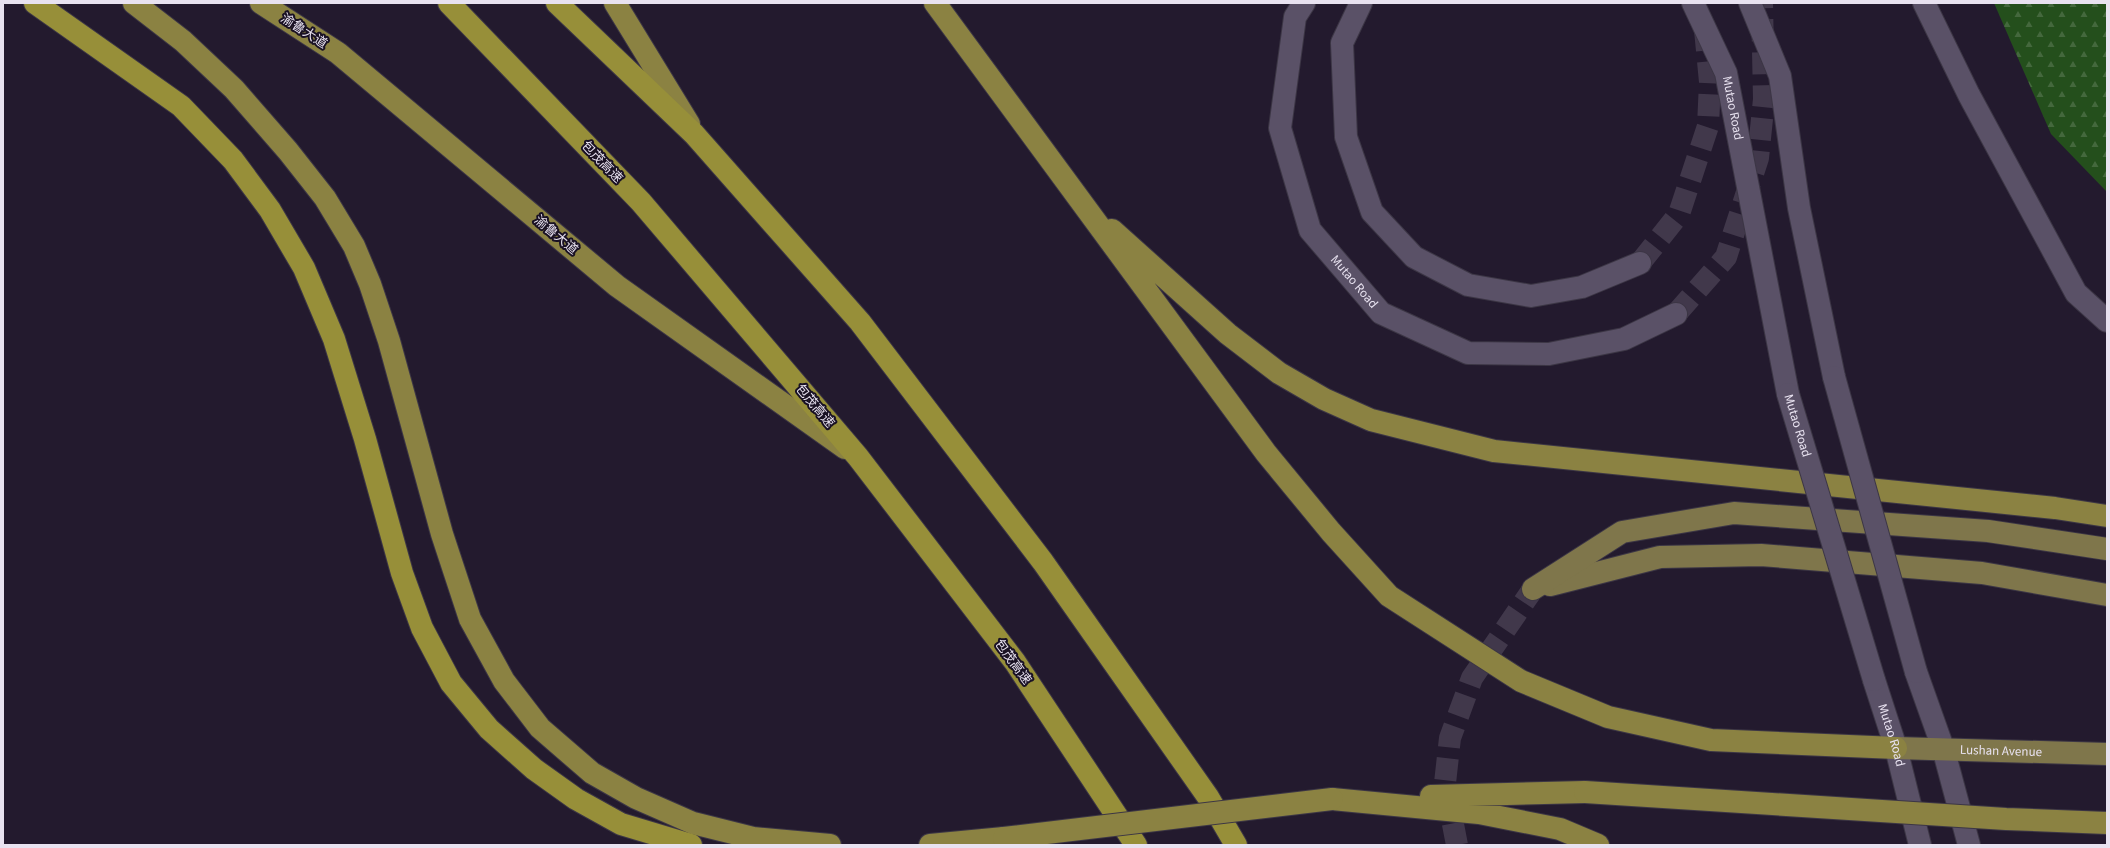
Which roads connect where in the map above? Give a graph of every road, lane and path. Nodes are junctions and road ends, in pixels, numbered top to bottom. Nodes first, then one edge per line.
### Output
1 (35, 3) edge
2 (134, 3) edge
3 (261, 3) edge
4 (449, 3) edge
5 (557, 3) edge
6 (615, 3) edge
7 (935, 3) edge
8 (1304, 3) edge
9 (1361, 3) edge
10 (1693, 3) edge
11 (1750, 3) edge
12 (1924, 3) edge
13 (694, 134) junction
14 (1077, 198) junction
15 (1640, 263) tunnel mouth
16 (1676, 314) tunnel mouth
17 (2107, 320) edge
18 (858, 457) junction
19 (2107, 516) edge
20 (2107, 549) edge
21 (2107, 596) edge
22 (1896, 748) junction
23 (1943, 748) junction
24 (2107, 754) edge
25 (1332, 799) junction
26 (2107, 823) edge
27 (691, 845) edge
28 (830, 845) edge
29 (930, 845) edge
30 (1136, 845) edge
31 (1236, 845) edge
32 (1598, 845) edge
33 (1920, 845) edge
34 (1969, 845) edge

1 - 27 highway
2 - 28 highway
3 - 18 highway, 渝鲁大道
4 - 18 highway, 包茂高速
5 - 13 highway
6 - 13 highway
7 - 14 highway
8 - 16 street, Mutao Road
9 - 15 street
10 - 22 street, Mutao Road, bridge
11 - 23 street, bridge
12 - 17 street
13 - 31 highway
14 - 19 highway
14 - 22 highway
18 - 30 highway, 包茂高速
20 - 21 main road
22 - 23 main road, Lushan Avenue
22 - 33 street, Mutao Road
23 - 24 main road, Lushan Avenue
23 - 34 street
25 - 26 highway, bridge
25 - 29 highway, bridge
25 - 32 highway

